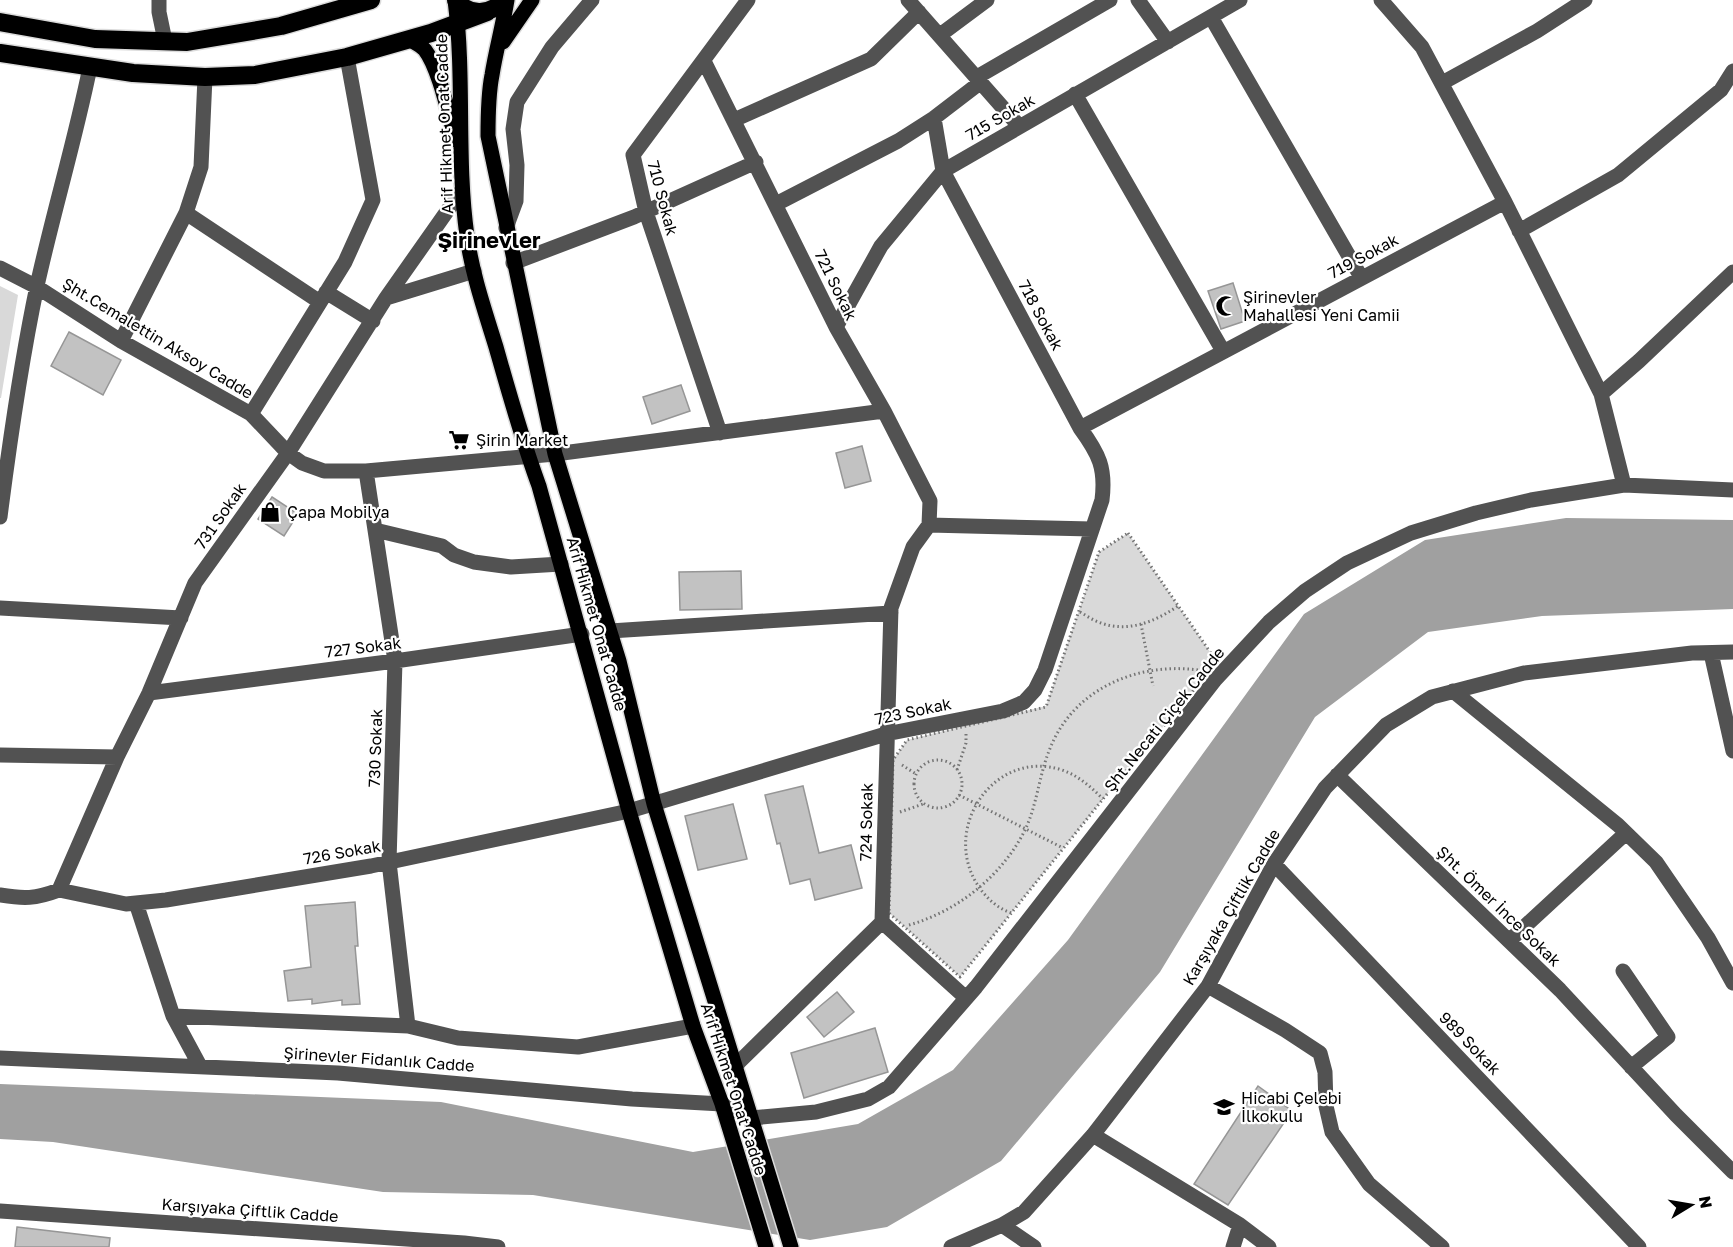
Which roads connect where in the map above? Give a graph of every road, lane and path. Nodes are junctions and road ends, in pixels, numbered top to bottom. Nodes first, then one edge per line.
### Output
1 (159, 0) edge
2 (371, 0) edge
3 (455, 0) edge
4 (532, 0) edge
5 (592, 0) edge
6 (748, 0) edge
7 (908, 0) edge
8 (987, 0) edge
9 (1110, 0) edge
10 (1138, 0) edge
11 (1239, 0) edge
12 (1381, 0) edge
13 (1586, 0) edge
14 (502, 4) edge
15 (919, 12) junction
16 (1211, 17) junction
17 (0, 22) edge
18 (458, 23) junction
19 (940, 35) junction
20 (409, 39) junction
21 (165, 41) junction
22 (1168, 42) junction
23 (498, 50) junction
24 (0, 53) edge
25 (347, 57) junction
26 (704, 61) junction
27 (90, 68) junction
28 (1733, 71) edge
29 (205, 77) junction
30 (979, 80) junction
31 (1442, 82) junction
32 (1075, 94) junction
33 (934, 118) junction
34 (734, 120) junction
35 (1019, 126) junction
36 (461, 159) junction
37 (756, 162) junction
38 (943, 171) junction
39 (462, 190) junction
40 (1505, 202) junction
41 (776, 204) junction
42 (646, 212) junction
43 (186, 213) junction
44 (506, 228) junction
45 (1519, 231) junction
46 (513, 263) junction
47 (0, 268) edge
48 (474, 271) junction
49 (1733, 272) edge
50 (1361, 277) junction
51 (37, 287) junction
52 (323, 297) junction
53 (387, 298) junction
54 (373, 321) junction
55 (836, 327) junction
56 (121, 341) junction
57 (1223, 351) junction
58 (1601, 394) junction
59 (7, 411) edge
60 (884, 411) junction
61 (251, 414) junction
62 (1080, 428) junction
63 (720, 433) junction
64 (288, 453) junction
65 (555, 454) junction
66 (527, 455) junction
67 (366, 471) junction
68 (1624, 485) junction
69 (1733, 490) edge
70 (0, 517) edge
71 (929, 525) junction
72 (1092, 529) junction
73 (375, 530) junction
74 (561, 564) junction
75 (1178, 606) junction
76 (0, 608) edge
77 (1073, 608) junction
78 (891, 613) junction
79 (181, 618) junction
80 (1141, 624) junction
81 (609, 631) junction
82 (582, 634) junction
83 (1733, 652) edge
84 (1711, 653) junction
85 (395, 661) junction
86 (1150, 670) junction
87 (1210, 671) junction
88 (1153, 686) dead end
89 (1453, 691) junction
90 (149, 693) junction
91 (966, 722) junction
92 (886, 734) junction
93 (1733, 751) edge
94 (0, 755) edge
95 (117, 757) junction
96 (893, 760) junction
97 (1044, 768) junction
98 (957, 770) junction
99 (916, 774) junction
100 (1337, 775) junction
101 (959, 795) junction
102 (1103, 799) junction
103 (654, 804) junction
104 (923, 804) junction
105 (976, 804) junction
106 (629, 811) junction
107 (892, 812) junction
108 (1025, 829) junction
109 (1626, 833) junction
110 (1063, 848) junction
111 (389, 862) junction
112 (1274, 864) junction
113 (979, 887) junction
114 (59, 890) junction
115 (0, 895) edge
116 (136, 903) junction
117 (1011, 913) junction
118 (882, 922) junction
119 (903, 926) junction
120 (1509, 941) junction
121 (1623, 971) dead end
122 (1733, 984) edge
123 (1208, 986) junction
124 (966, 998) junction
125 (173, 1016) junction
126 (408, 1026) junction
127 (693, 1026) junction
128 (0, 1058) edge
129 (200, 1066) junction
130 (735, 1066) junction
131 (1631, 1067) junction
132 (723, 1104) junction
133 (752, 1118) junction
134 (1093, 1135) junction
135 (1733, 1173) edge
136 (0, 1210) edge
137 (1002, 1225) junction
138 (1240, 1225) junction
139 (488, 1246) edge
140 (766, 1247) edge
141 (791, 1247) edge
142 (951, 1247) edge
143 (1034, 1247) edge
144 (1233, 1247) edge
145 (1269, 1247) edge
146 (1442, 1247) edge
147 (1638, 1247) edge

1 - 21 street
2 - 21 highway
3 - 14 highway
3 - 18 main road, Arif Hikmet Onat Cadde
4 - 23 main road
5 - 44 street
6 - 26 street, 710 Sokak
7 - 15 street
8 - 19 street
9 - 30 street
10 - 22 street
11 - 16 street, 715 Sokak
12 - 31 street
13 - 31 street
14 - 18 highway
14 - 23 main road, Arif Hikmet Onat Cadde
15 - 19 street
15 - 34 street
16 - 22 street, 715 Sokak
16 - 50 street
17 - 21 highway
18 - 20 highway
18 - 36 main road, Arif Hikmet Onat Cadde
19 - 30 street
20 - 25 highway
20 - 36 main road
22 - 32 street, 715 Sokak
23 - 44 main road, Arif Hikmet Onat Cadde
24 - 27 highway
25 - 29 highway
25 - 52 street
26 - 34 street, 721 Sokak
26 - 42 street, 710 Sokak
27 - 29 highway
27 - 51 street
28 - 45 street
29 - 43 street
30 - 33 street
30 - 35 street
31 - 40 street
32 - 35 street, 715 Sokak
32 - 57 street
33 - 38 street, 718 Sokak
33 - 41 street
34 - 37 street, 721 Sokak
35 - 38 street, 715 Sokak
36 - 39 main road, Arif Hikmet Onat Cadde
37 - 41 street, 721 Sokak
37 - 42 street
38 - 55 street, 715 Sokak
38 - 62 street, 718 Sokak
39 - 48 main road, Arif Hikmet Onat Cadde
39 - 53 street, 731 Sokak
40 - 45 street
40 - 50 street, 719 Sokak
41 - 55 street, 721 Sokak
42 - 46 street
42 - 63 street, 710 Sokak
43 - 52 street
43 - 56 street
44 - 46 main road, Arif Hikmet Onat Cadde
45 - 58 street
46 - 65 main road, Arif Hikmet Onat Cadde
47 - 51 street, Şht.Cemalettin Aksoy Cadde
48 - 53 street
48 - 66 main road, Arif Hikmet Onat Cadde
49 - 58 street
50 - 57 street, 719 Sokak
51 - 56 street, Şht.Cemalettin Aksoy Cadde
51 - 59 street
52 - 54 street
52 - 61 street
53 - 54 street, 731 Sokak
54 - 64 street, 731 Sokak
55 - 60 street, 721 Sokak
56 - 61 street, Şht.Cemalettin Aksoy Cadde
57 - 62 street, 719 Sokak
58 - 68 street
59 - 70 street
60 - 63 street, Şht.Cemalettin Aksoy Cadde
60 - 71 street, 721 Sokak
61 - 64 street, Şht.Cemalettin Aksoy Cadde
62 - 72 street, 718 Sokak
63 - 65 street, Şht.Cemalettin Aksoy Cadde
64 - 67 street, Şht.Cemalettin Aksoy Cadde
64 - 79 street, 731 Sokak
65 - 66 street, Şht.Cemalettin Aksoy Cadde
65 - 81 main road, Arif Hikmet Onat Cadde
66 - 67 street, Şht.Cemalettin Aksoy Cadde
66 - 74 main road, Arif Hikmet Onat Cadde
67 - 73 street, 730 Sokak
68 - 69 street, Şht.Necati Çiçek Cadde
68 - 124 street, Şht.Necati Çiçek Cadde
71 - 72 street
71 - 78 street, 724 Sokak
72 - 77 street, 723 Sokak
73 - 74 street
73 - 85 street, 730 Sokak
74 - 82 main road, Arif Hikmet Onat Cadde
75 - 77 path
75 - 80 path
75 - 87 path
76 - 79 street
77 - 80 path
77 - 91 street, 723 Sokak
77 - 91 path
78 - 81 street
78 - 92 street, 724 Sokak
79 - 90 street, 731 Sokak
80 - 86 path
81 - 103 main road, Arif Hikmet Onat Cadde
82 - 85 street, 727 Sokak
82 - 106 main road, Arif Hikmet Onat Cadde
83 - 84 street, Karşıyaka Çiftlik Cadde
84 - 89 street, Karşıyaka Çiftlik Cadde
84 - 93 street
85 - 90 street, 727 Sokak
85 - 111 street, 730 Sokak
86 - 87 path
86 - 88 path
86 - 97 path
87 - 102 path
89 - 100 street, Karşıyaka Çiftlik Cadde
89 - 109 street
90 - 95 street, 731 Sokak
91 - 92 street, 723 Sokak
91 - 96 path
91 - 98 path
92 - 103 street, 723 Sokak
92 - 118 street, 724 Sokak
94 - 95 street
95 - 114 street, 731 Sokak
96 - 99 path
96 - 107 path
97 - 102 path
97 - 105 path
97 - 108 path
98 - 99 path
98 - 101 path
99 - 104 path
100 - 112 street, Karşıyaka Çiftlik Cadde
100 - 120 street, Şht. Ömer İnce Sokak
101 - 104 path
101 - 105 path
102 - 110 path
103 - 106 street, 723 Sokak
103 - 130 main road, Arif Hikmet Onat Cadde
104 - 107 path
105 - 108 path
105 - 113 path
106 - 111 street, 726 Sokak
106 - 127 main road, Arif Hikmet Onat Cadde
107 - 119 path
108 - 110 path
108 - 113 path
109 - 120 street
109 - 122 street
110 - 117 path
111 - 116 street, 726 Sokak
111 - 126 street, 730 Sokak
112 - 123 street, Karşıyaka Çiftlik Cadde
112 - 147 street, 989 Sokak
113 - 117 path
113 - 119 path
114 - 115 street
114 - 116 street, 726 Sokak
116 - 125 street
117 - 119 path
118 - 124 street
118 - 130 street
120 - 131 street, Şht. Ömer İnce Sokak
121 - 131 street
123 - 134 street, Karşıyaka Çiftlik Cadde
123 - 146 street
124 - 133 street, Şht.Necati Çiçek Cadde
125 - 126 street
125 - 129 street
126 - 127 street
127 - 132 main road, Arif Hikmet Onat Cadde
128 - 129 street, Şirinevler Fidanlık Cadde
129 - 132 street, Şirinevler Fidanlık Cadde
130 - 133 main road, Arif Hikmet Onat Cadde
131 - 135 street, Şht. Ömer İnce Sokak
132 - 133 street, Şirinevler Fidanlık Cadde
132 - 140 main road, Arif Hikmet Onat Cadde
133 - 141 main road, Arif Hikmet Onat Cadde
134 - 137 street, Karşıyaka Çiftlik Cadde
134 - 138 street
136 - 139 street, Karşıyaka Çiftlik Cadde
137 - 142 street, Karşıyaka Çiftlik Cadde
137 - 143 street
138 - 144 street
138 - 145 street

